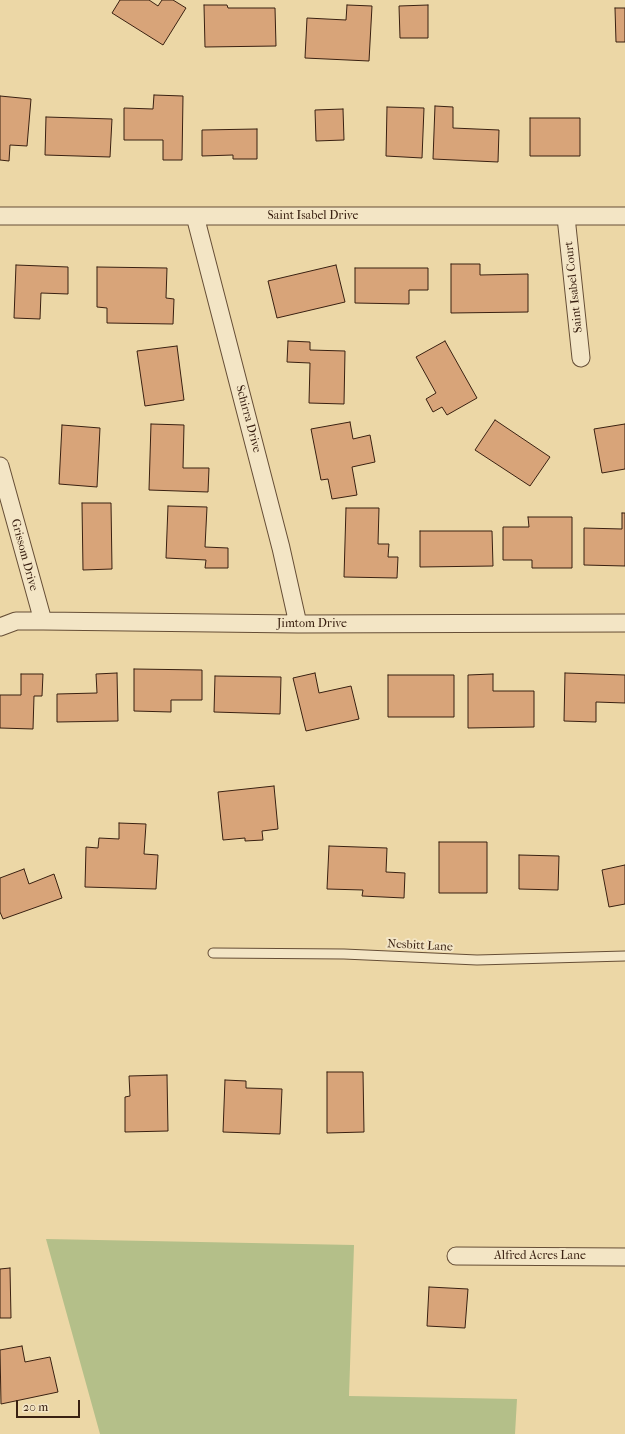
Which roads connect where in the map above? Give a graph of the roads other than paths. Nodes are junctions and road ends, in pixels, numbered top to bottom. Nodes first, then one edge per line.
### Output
1 (0, 216) edge
2 (195, 216) junction
3 (566, 216) junction
4 (625, 216) edge
5 (581, 358) dead end
6 (0, 466) edge
7 (43, 621) junction
8 (625, 623) edge
9 (298, 624) junction
10 (0, 627) edge
11 (213, 953) dead end
12 (625, 956) edge
13 (456, 1256) dead end
14 (625, 1257) edge

1 - 2 street, Saint Isabel Drive
2 - 3 street, Saint Isabel Drive
2 - 9 street, Schirra Drive
3 - 4 street, Saint Isabel Drive
3 - 5 street, Saint Isabel Court
6 - 7 street, Grissom Drive
7 - 9 street, Jimtom Drive
7 - 10 street, Jimtom Drive
8 - 9 street, Jimtom Drive
11 - 12 lane, Nesbitt Lane
13 - 14 street, Alfred Acres Lane

